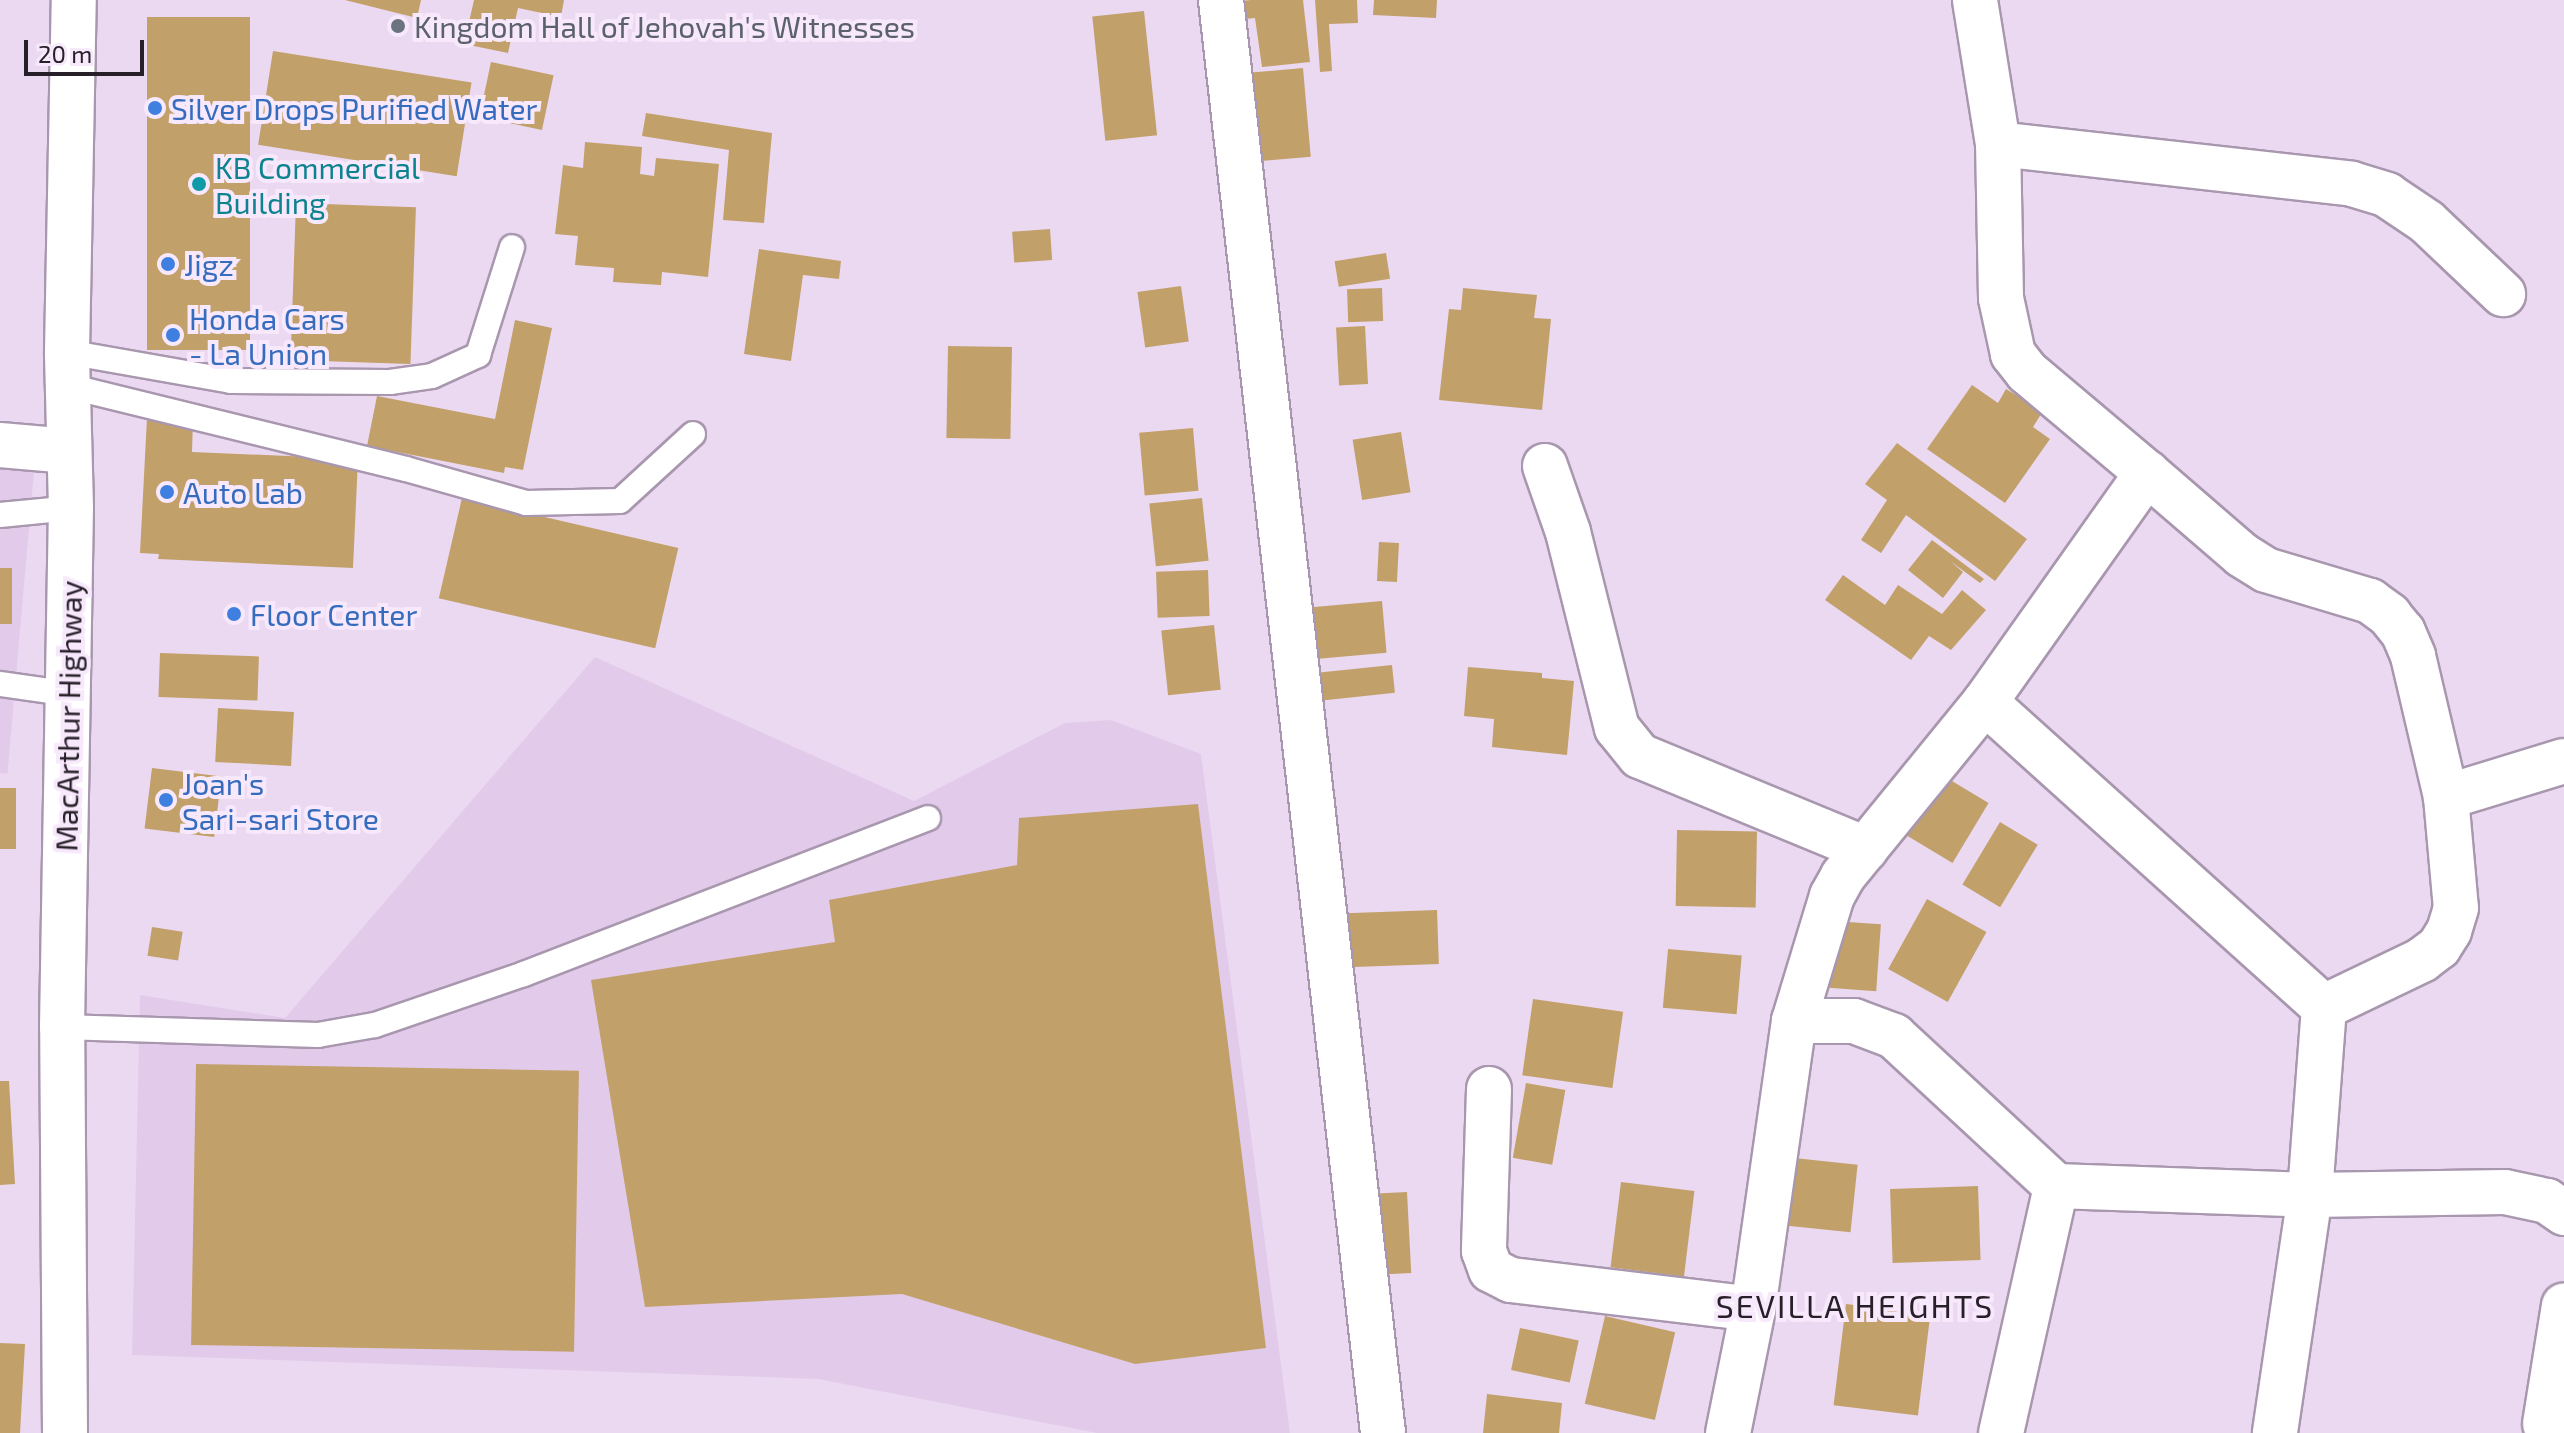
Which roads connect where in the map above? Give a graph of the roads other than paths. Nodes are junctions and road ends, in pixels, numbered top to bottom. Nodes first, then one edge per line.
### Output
1 (74, 0) edge
2 (1221, 0) edge
3 (1975, 0) edge
4 (1998, 144) junction
5 (512, 247) dead end
6 (2503, 294) dead end
7 (67, 369) junction
8 (693, 434) dead end
9 (0, 445) edge
10 (69, 451) junction
11 (1545, 466) dead end
12 (2147, 473) junction
13 (71, 508) junction
14 (0, 515) edge
15 (0, 684) edge
16 (70, 694) junction
17 (1985, 702) junction
18 (2564, 761) edge
19 (2446, 797) junction
20 (928, 818) dead end
21 (1866, 849) junction
22 (2324, 1007) junction
23 (1794, 1021) junction
24 (62, 1027) junction
25 (1489, 1089) dead end
26 (2056, 1186) junction
27 (2310, 1195) junction
28 (2564, 1213) edge
29 (2564, 1306) edge
30 (1753, 1309) junction
31 (2545, 1424) dead end
32 (65, 1433) edge
33 (1383, 1433) edge
34 (1728, 1433) edge
35 (2001, 1433) edge
36 (2275, 1433) edge

1 - 7 main road, MacArthur Highway
2 - 33 main road
3 - 4 main road
4 - 6 main road
4 - 12 main road
5 - 7 lane
7 - 8 lane
7 - 10 main road, MacArthur Highway
9 - 10 main road
10 - 13 main road, MacArthur Highway
11 - 21 main road
12 - 17 main road
12 - 19 main road
13 - 14 lane
13 - 16 main road, MacArthur Highway
15 - 16 lane
16 - 24 main road, MacArthur Highway
17 - 21 main road
17 - 22 main road
18 - 19 main road
19 - 22 main road
20 - 24 lane
21 - 23 main road
22 - 27 main road
23 - 26 main road
23 - 30 main road
24 - 32 main road, MacArthur Highway
25 - 30 main road
26 - 27 main road
26 - 35 main road
27 - 28 main road
27 - 36 main road
29 - 31 main road
30 - 34 main road

